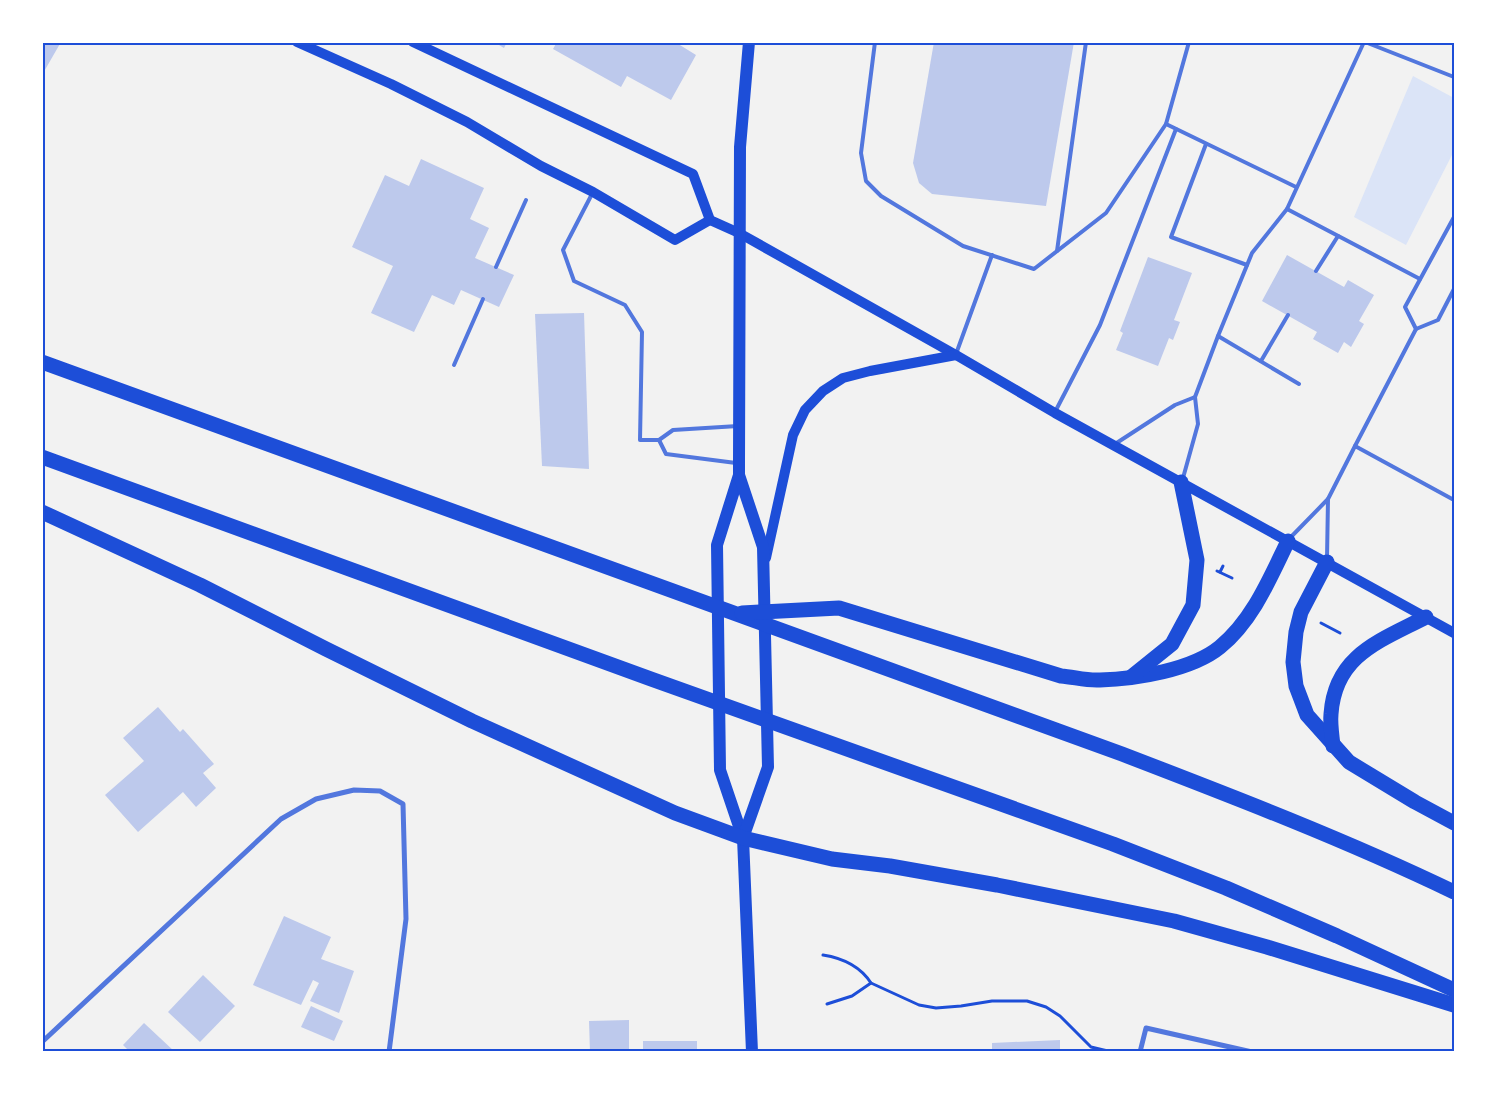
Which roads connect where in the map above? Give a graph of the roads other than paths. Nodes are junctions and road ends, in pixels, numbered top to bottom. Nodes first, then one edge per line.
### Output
1 (297, 42) edge
2 (413, 42) edge
3 (749, 42) edge
4 (875, 42) edge
5 (1086, 42) edge
6 (1189, 42) edge
7 (1364, 42) edge
8 (1454, 77) edge
9 (1166, 124) junction
10 (1176, 129) junction
11 (1206, 144) junction
12 (1296, 187) junction
13 (593, 192) junction
14 (526, 200) dead end
15 (1287, 209) junction
16 (1454, 218) edge
17 (710, 220) junction
18 (739, 233) junction
19 (1338, 236) junction
20 (1057, 250) junction
21 (992, 255) junction
22 (1247, 265) junction
23 (496, 267) dead end
24 (1316, 271) dead end
25 (1420, 279) junction
26 (1454, 289) edge
27 (483, 300) dead end
28 (1288, 316) dead end
29 (1416, 329) junction
30 (1218, 336) junction
31 (956, 355) junction
32 (1261, 361) junction
33 (42, 362) edge
34 (454, 365) dead end
35 (1300, 384) dead end
36 (1195, 398) junction
37 (1055, 413) junction
38 (739, 426) junction
39 (659, 440) junction
40 (1113, 446) junction
41 (1355, 446) junction
42 (42, 457) edge
43 (739, 469) junction
44 (1181, 482) junction
45 (1328, 499) junction
46 (1454, 500) edge
47 (42, 512) edge
48 (1288, 541) junction
49 (1327, 562) junction
50 (763, 572) junction
51 (735, 613) junction
52 (1426, 617) junction
53 (1454, 633) edge
54 (1129, 678) junction
55 (1333, 746) junction
56 (1454, 823) edge
57 (743, 838) junction
58 (1454, 892) edge
59 (1454, 990) edge
60 (1454, 1005) edge
61 (42, 1042) edge
62 (389, 1052) edge
63 (752, 1052) edge
64 (1140, 1052) edge
65 (1252, 1052) edge

1 - 13 main road
2 - 17 main road
3 - 18 main road
4 - 21 lane
5 - 20 lane
6 - 9 lane
7 - 8 lane
7 - 12 lane
9 - 10 lane
9 - 20 lane
10 - 11 lane
10 - 37 lane
11 - 12 lane
11 - 22 lane
12 - 15 lane
13 - 17 main road
13 - 39 lane
14 - 23 lane
15 - 19 lane
15 - 22 lane
16 - 25 lane
17 - 18 main road
18 - 31 main road
18 - 38 main road
19 - 24 lane
19 - 25 lane
20 - 21 lane
21 - 31 lane
22 - 30 lane
25 - 29 lane
26 - 29 lane
27 - 34 lane
28 - 32 lane
29 - 41 lane
30 - 32 lane
30 - 36 lane
31 - 37 main road
31 - 50 main road
32 - 35 lane
33 - 51 highway
36 - 40 lane
36 - 44 lane
37 - 40 main road
38 - 39 lane
38 - 43 main road
39 - 43 lane
40 - 44 main road
41 - 45 lane
41 - 46 lane
42 - 59 highway
43 - 50 main road
43 - 57 main road
44 - 48 main road
44 - 54 highway
45 - 48 lane
45 - 49 lane
47 - 57 highway
48 - 49 main road
48 - 54 highway
49 - 52 main road
49 - 55 highway
50 - 57 main road
51 - 54 highway
51 - 58 highway
52 - 53 main road
52 - 55 highway
55 - 56 highway
57 - 60 highway
57 - 63 main road
61 - 62 street
64 - 65 street

